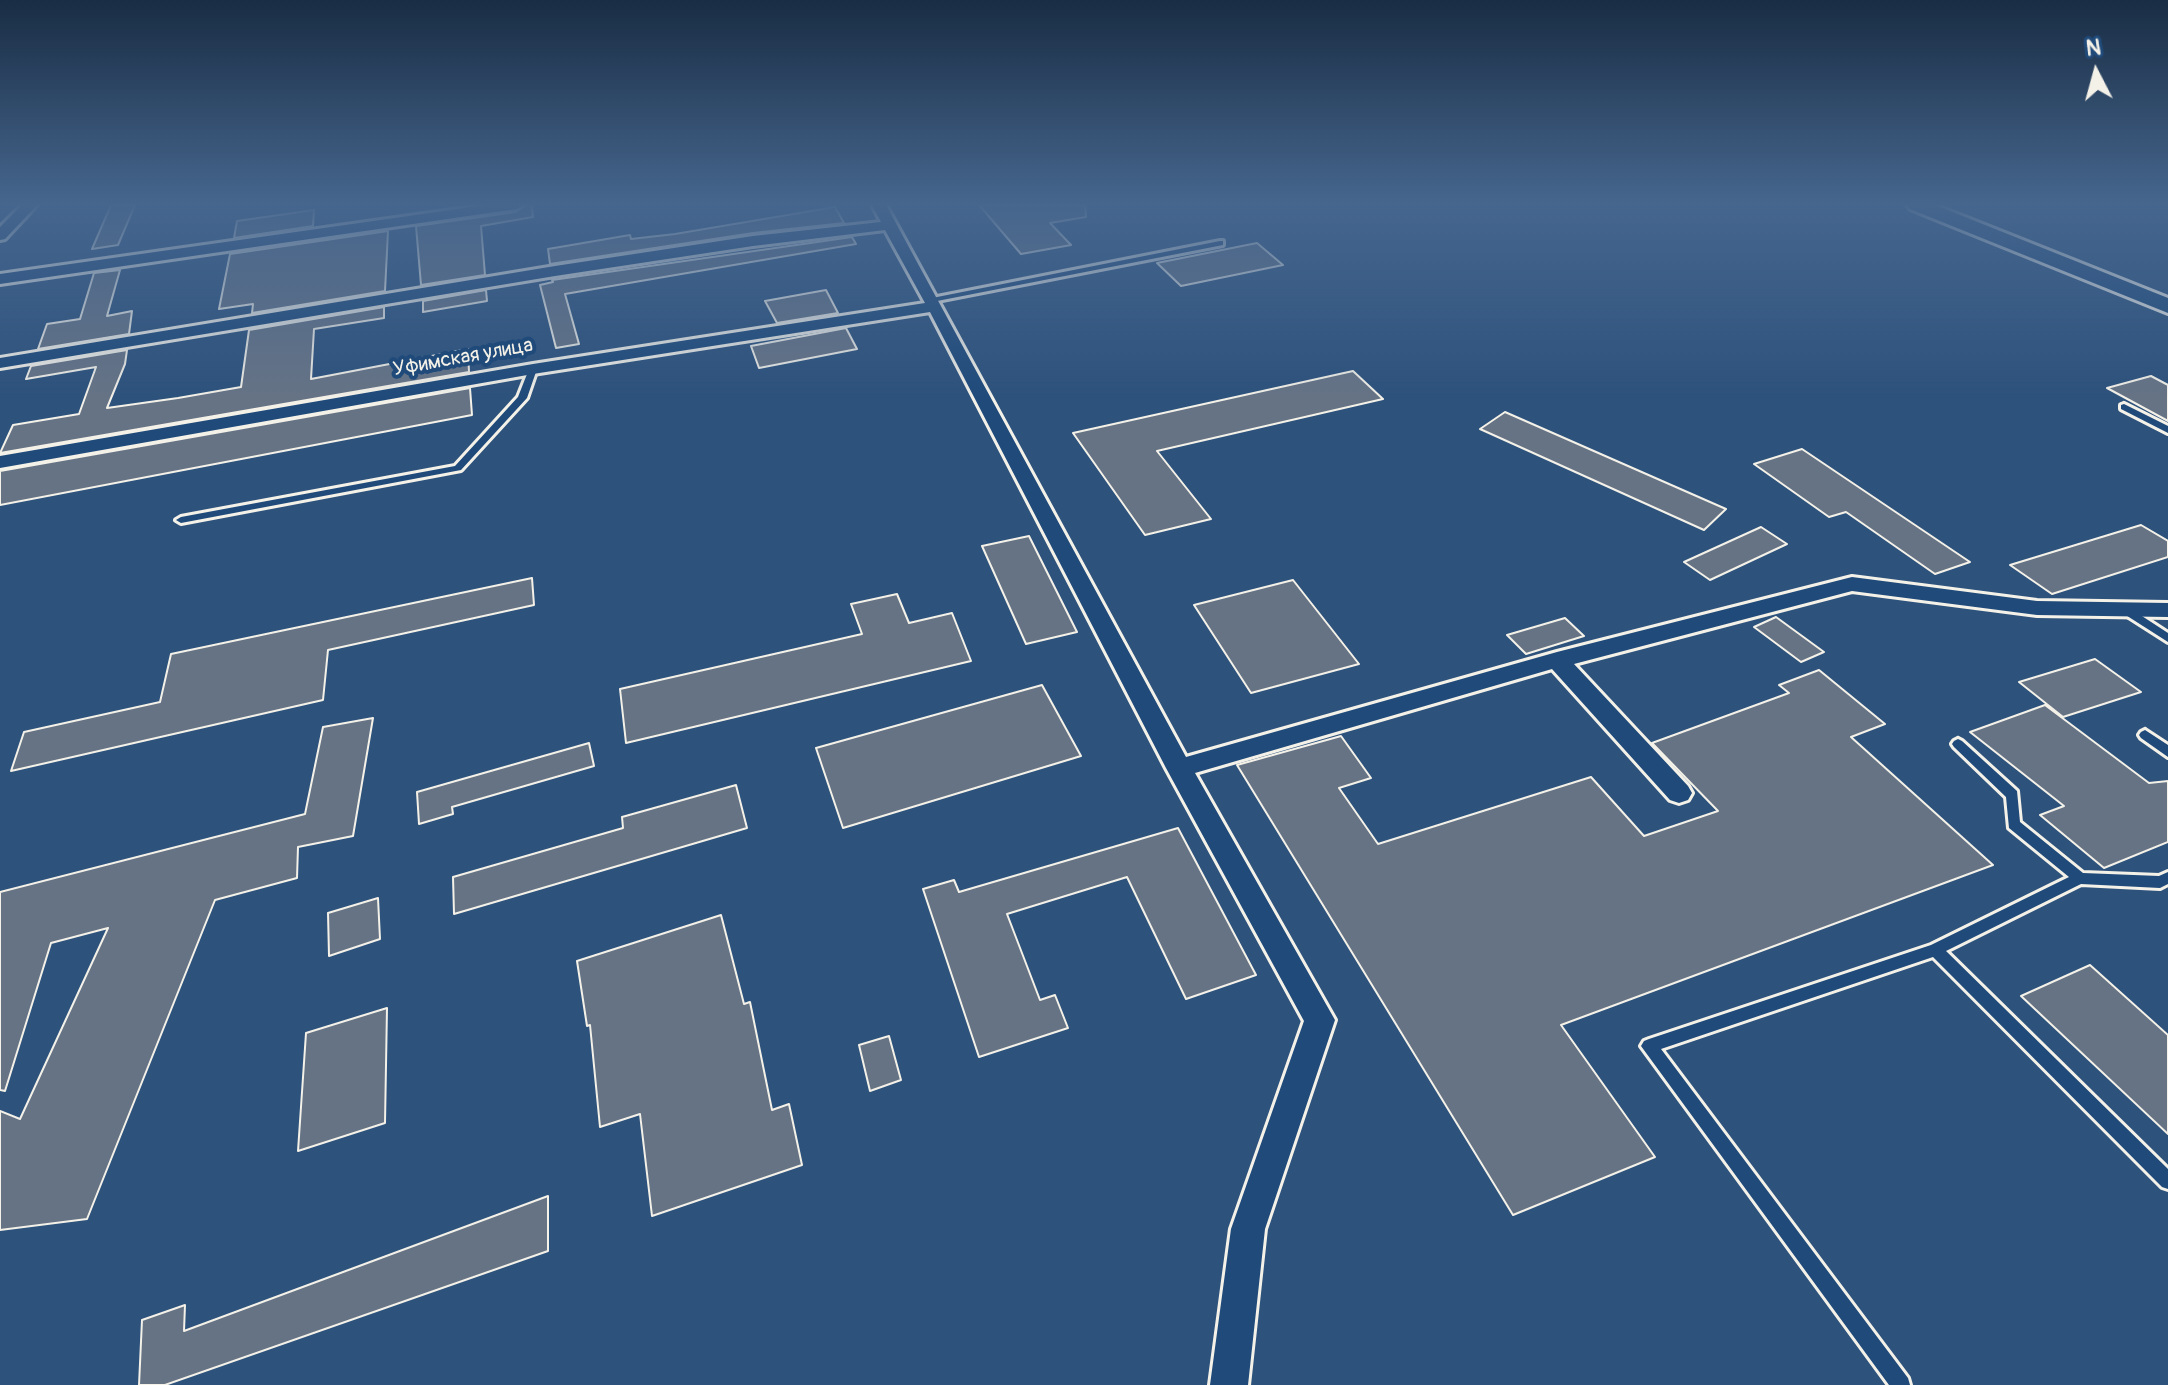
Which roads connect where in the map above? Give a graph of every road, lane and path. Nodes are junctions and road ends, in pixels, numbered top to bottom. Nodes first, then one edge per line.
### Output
1 (65, 270) edge
2 (566, 270) edge
3 (915, 270) edge
4 (1093, 270) edge
5 (2078, 270) edge
6 (0, 279) edge
7 (934, 303) junction
8 (2168, 306) edge
9 (0, 363) edge
10 (533, 369) junction
11 (2124, 407) dead end
12 (2168, 430) edge
13 (0, 462) edge
14 (181, 520) dead end
15 (2125, 609) junction
16 (2168, 610) edge
17 (2168, 638) edge
18 (1557, 660) junction
19 (2145, 735) dead end
20 (1958, 744) dead end
21 (2168, 752) edge
22 (1179, 768) junction
23 (1679, 793) dead end
24 (2080, 878) junction
25 (2168, 878) edge
26 (1935, 950) junction
27 (2168, 1181) edge
28 (1229, 1385) edge
29 (1901, 1385) edge

1 - 6 street
2 - 9 street
3 - 7 street
4 - 7 lane
5 - 8 street
7 - 10 street, Уфимская улица
7 - 22 street
10 - 13 street, Уфимская улица
10 - 14 lane
11 - 12 lane
15 - 16 street
15 - 17 lane
15 - 18 street
18 - 22 street
18 - 23 street
19 - 21 lane
20 - 24 lane
22 - 28 street
24 - 25 lane
24 - 26 lane
26 - 27 lane
26 - 29 lane

